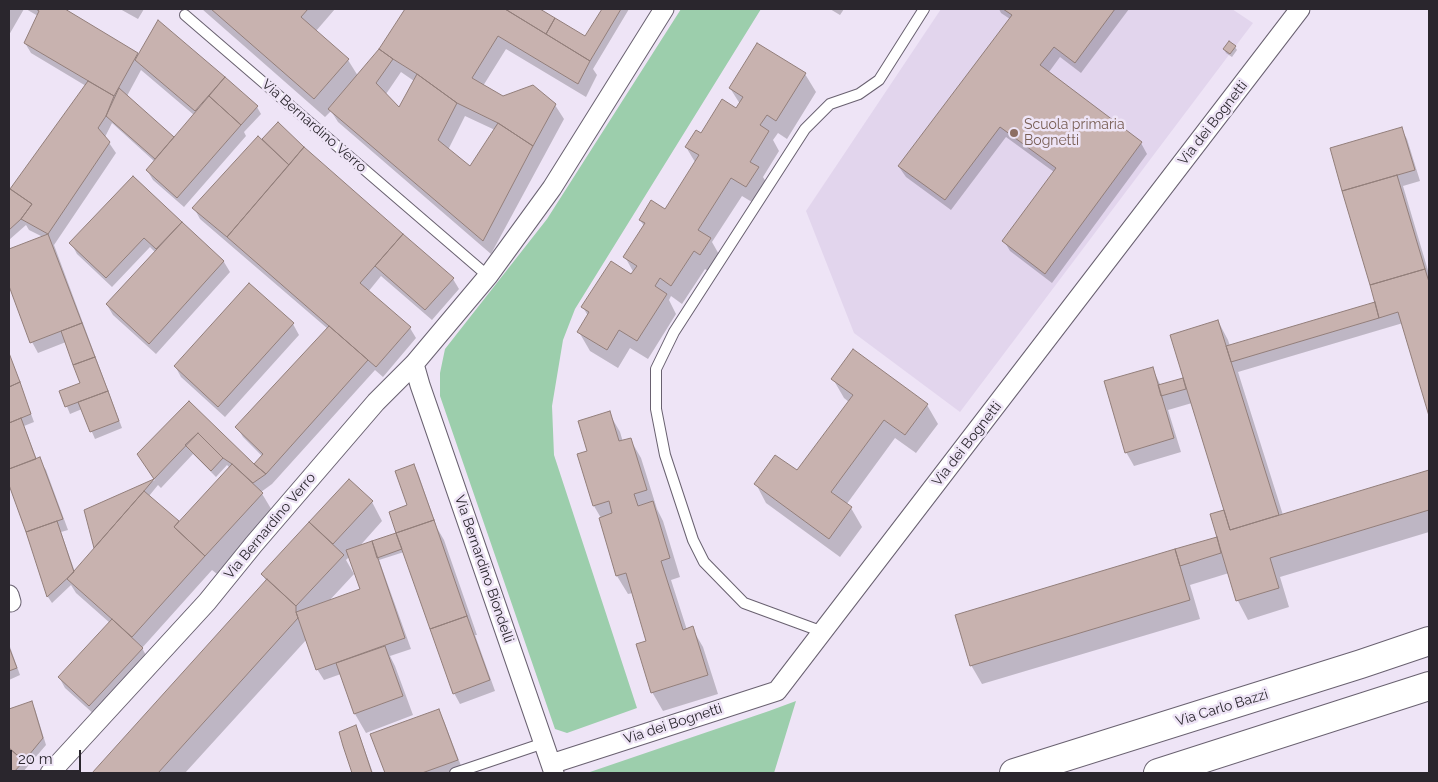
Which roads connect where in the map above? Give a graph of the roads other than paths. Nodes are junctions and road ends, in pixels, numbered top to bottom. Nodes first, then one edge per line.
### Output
1 (664, 9) edge
2 (924, 9) edge
3 (1300, 9) edge
4 (185, 15) dead end
5 (488, 276) junction
6 (414, 364) junction
7 (823, 632) junction
8 (1429, 640) edge
9 (1429, 686) edge
10 (544, 743) junction
11 (1192, 768) edge
12 (553, 769) edge
13 (50, 773) edge
14 (455, 773) edge
15 (1014, 773) edge
16 (1158, 773) edge

1 - 5 street, Via Bernardino Verro
2 - 7 lane
3 - 7 street, Via dei Bognetti
4 - 5 lane, Via Bernardino Verro
5 - 6 street, Via Bernardino Verro
6 - 10 street, Via Bernardino Biondelli
6 - 13 street, Via Bernardino Verro
7 - 12 street, Via dei Bognetti
8 - 15 main road, Via Carlo Bazzi
9 - 11 main road
10 - 12 street, Via Bernardino Biondelli
10 - 14 lane
11 - 16 main road

